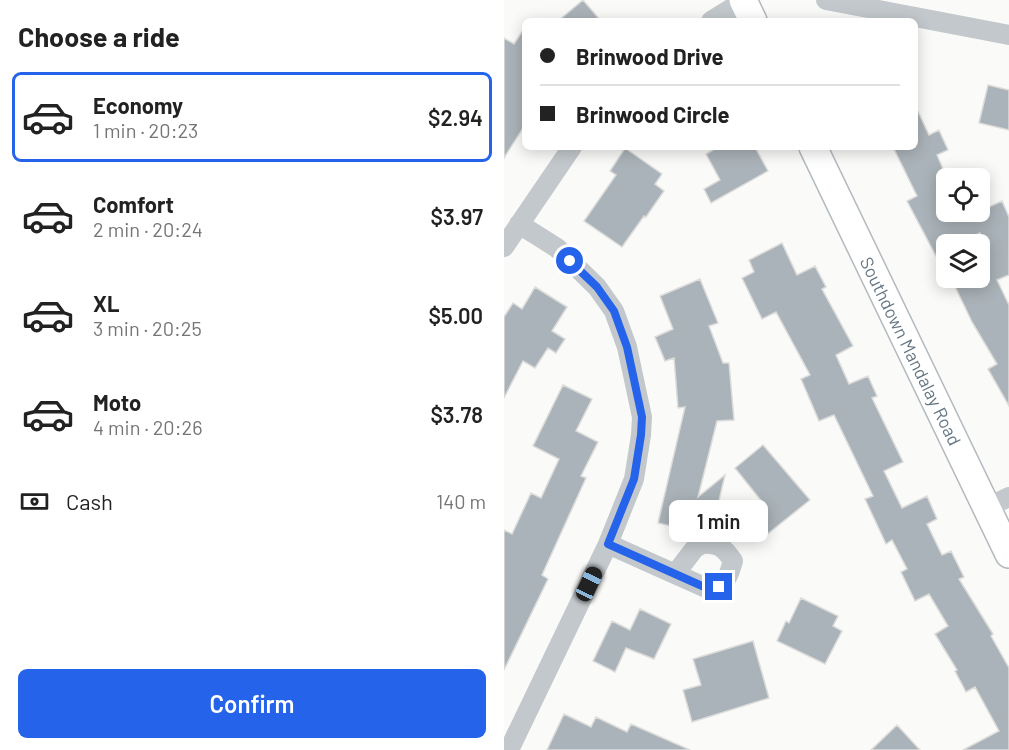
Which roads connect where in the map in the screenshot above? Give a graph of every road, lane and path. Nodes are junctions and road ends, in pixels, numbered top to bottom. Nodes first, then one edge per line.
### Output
1 (744, 0) edge
2 (826, 0) edge
3 (716, 18) edge
4 (752, 18) edge
5 (1009, 35) edge
6 (570, 150) edge
7 (815, 150) edge
8 (519, 224) junction
9 (504, 247) edge
10 (998, 502) edge
11 (608, 544) junction
12 (1009, 554) edge
13 (675, 574) dead end
14 (509, 750) edge

1 - 3 street
1 - 4 street
2 - 5 street
6 - 8 street
7 - 10 street, Southdown Mandalay Road
8 - 9 street
8 - 11 street
10 - 12 street, Southdown Mandalay Road
11 - 13 street
11 - 14 street

